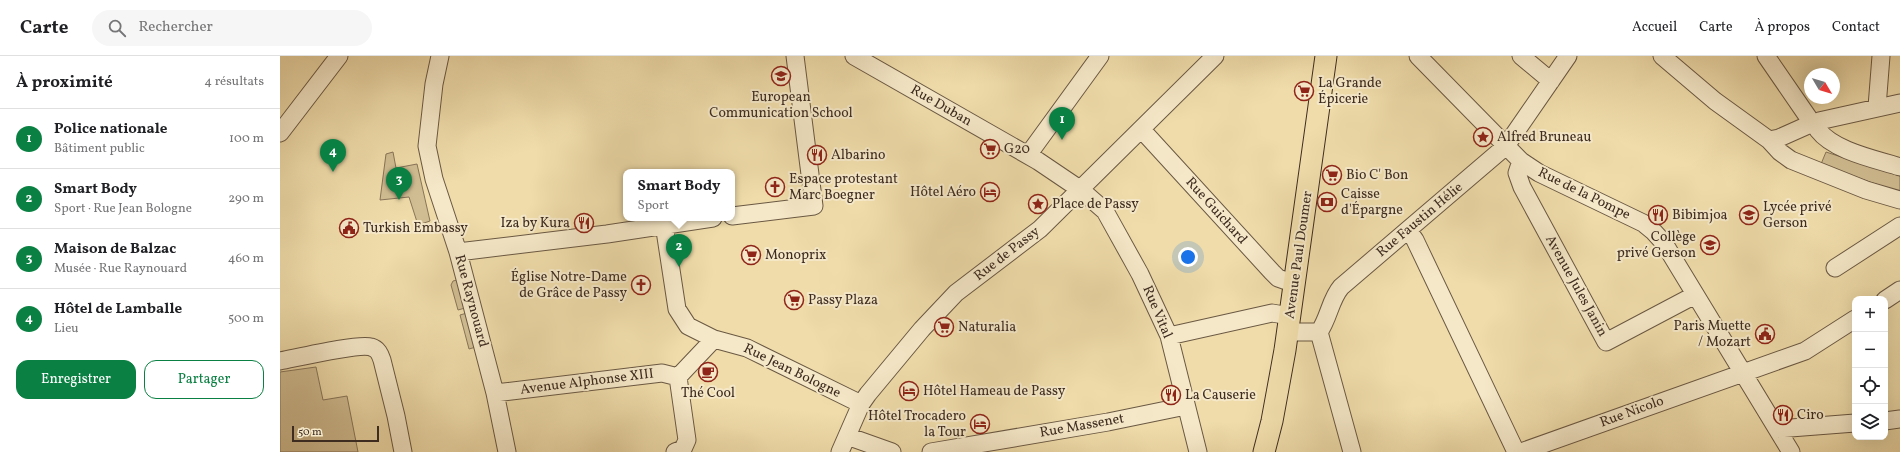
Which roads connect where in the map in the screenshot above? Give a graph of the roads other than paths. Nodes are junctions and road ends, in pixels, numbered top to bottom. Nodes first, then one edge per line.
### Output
1 (339, 56) edge
2 (440, 56) edge
3 (795, 56) edge
4 (854, 56) edge
5 (1100, 56) edge
6 (1215, 56) edge
7 (1326, 56) edge
8 (1418, 56) edge
9 (1521, 56) edge
10 (1568, 56) edge
11 (1662, 56) edge
12 (1766, 56) edge
13 (1881, 56) edge
14 (1551, 80) junction
15 (1900, 103) edge
16 (1877, 107) junction
17 (1813, 124) junction
18 (1142, 130) junction
19 (280, 133) edge
20 (1769, 140) junction
21 (1506, 146) junction
22 (1028, 155) junction
23 (1521, 161) junction
24 (1900, 167) edge
25 (1081, 190) junction
26 (1900, 200) edge
27 (735, 216) edge
28 (688, 221) edge
29 (664, 224) junction
30 (1900, 226) edge
31 (1408, 230) junction
32 (458, 252) junction
33 (1835, 268) dead end
34 (1295, 284) junction
35 (1900, 290) edge
36 (1695, 295) junction
37 (1888, 298) edge
38 (1852, 321) edge
39 (1289, 324) junction
40 (1319, 332) junction
41 (1169, 336) junction
42 (714, 339) junction
43 (280, 361) edge
44 (1744, 373) junction
45 (678, 377) junction
46 (495, 393) junction
47 (861, 404) junction
48 (1186, 406) junction
49 (1900, 420) edge
50 (1888, 421) edge
51 (1852, 423) edge
52 (1777, 429) junction
53 (847, 436) junction
54 (679, 451) edge
55 (403, 452) edge
56 (507, 452) edge
57 (840, 452) edge
58 (892, 452) edge
59 (931, 452) edge
60 (1198, 452) edge
61 (1264, 452) edge
62 (1352, 452) edge
63 (1516, 452) edge
64 (1521, 452) edge
65 (1791, 452) edge

1 - 19 street
2 - 32 street, Rue Raynouard
3 - 27 street
4 - 22 street, Rue Duban
5 - 22 street
6 - 18 street, Rue de Passy
7 - 34 main road, Avenue Paul Doumer
8 - 21 street, Rue de la Pompe
9 - 14 street
10 - 14 street, Rue Faustin Hélie
11 - 20 street
12 - 17 street
13 - 16 street
14 - 21 street, Rue Faustin Hélie
15 - 16 street
16 - 17 street
17 - 20 street
17 - 24 street
18 - 25 street, Rue de Passy
18 - 34 street, Rue Guichard
20 - 26 street
21 - 23 street, Rue de la Pompe
21 - 31 street, Rue Faustin Hélie
22 - 25 street
23 - 36 street, Rue de la Pompe
23 - 36 street, Avenue Jules Janin
25 - 41 street, Rue Vital
25 - 47 street, Rue de Passy
28 - 29 street
29 - 32 street
29 - 42 street, Rue Jean Bologne
30 - 33 street
31 - 40 street, Rue Faustin Hélie
31 - 63 street
32 - 46 street, Rue Raynouard
34 - 39 main road, Avenue Paul Doumer
35 - 37 street
36 - 44 street, Rue de la Pompe
38 - 44 street, Rue Nicolo
39 - 40 street
39 - 41 street
39 - 61 main road, Avenue Paul Doumer
40 - 62 street
41 - 48 street, Rue Vital
42 - 45 street
42 - 47 street, Rue Jean Bologne
43 - 55 street
44 - 52 street, Rue de la Pompe
44 - 64 street, Rue Nicolo
45 - 46 street, Avenue Alphonse XIII
45 - 54 street
46 - 56 street, Rue Raynouard
47 - 53 street, Rue de Passy
48 - 59 street, Rue Massenet
48 - 60 street, Rue Vital
49 - 50 street
51 - 52 street
52 - 65 street, Rue de la Pompe
53 - 57 street, Rue de Passy
53 - 58 street

